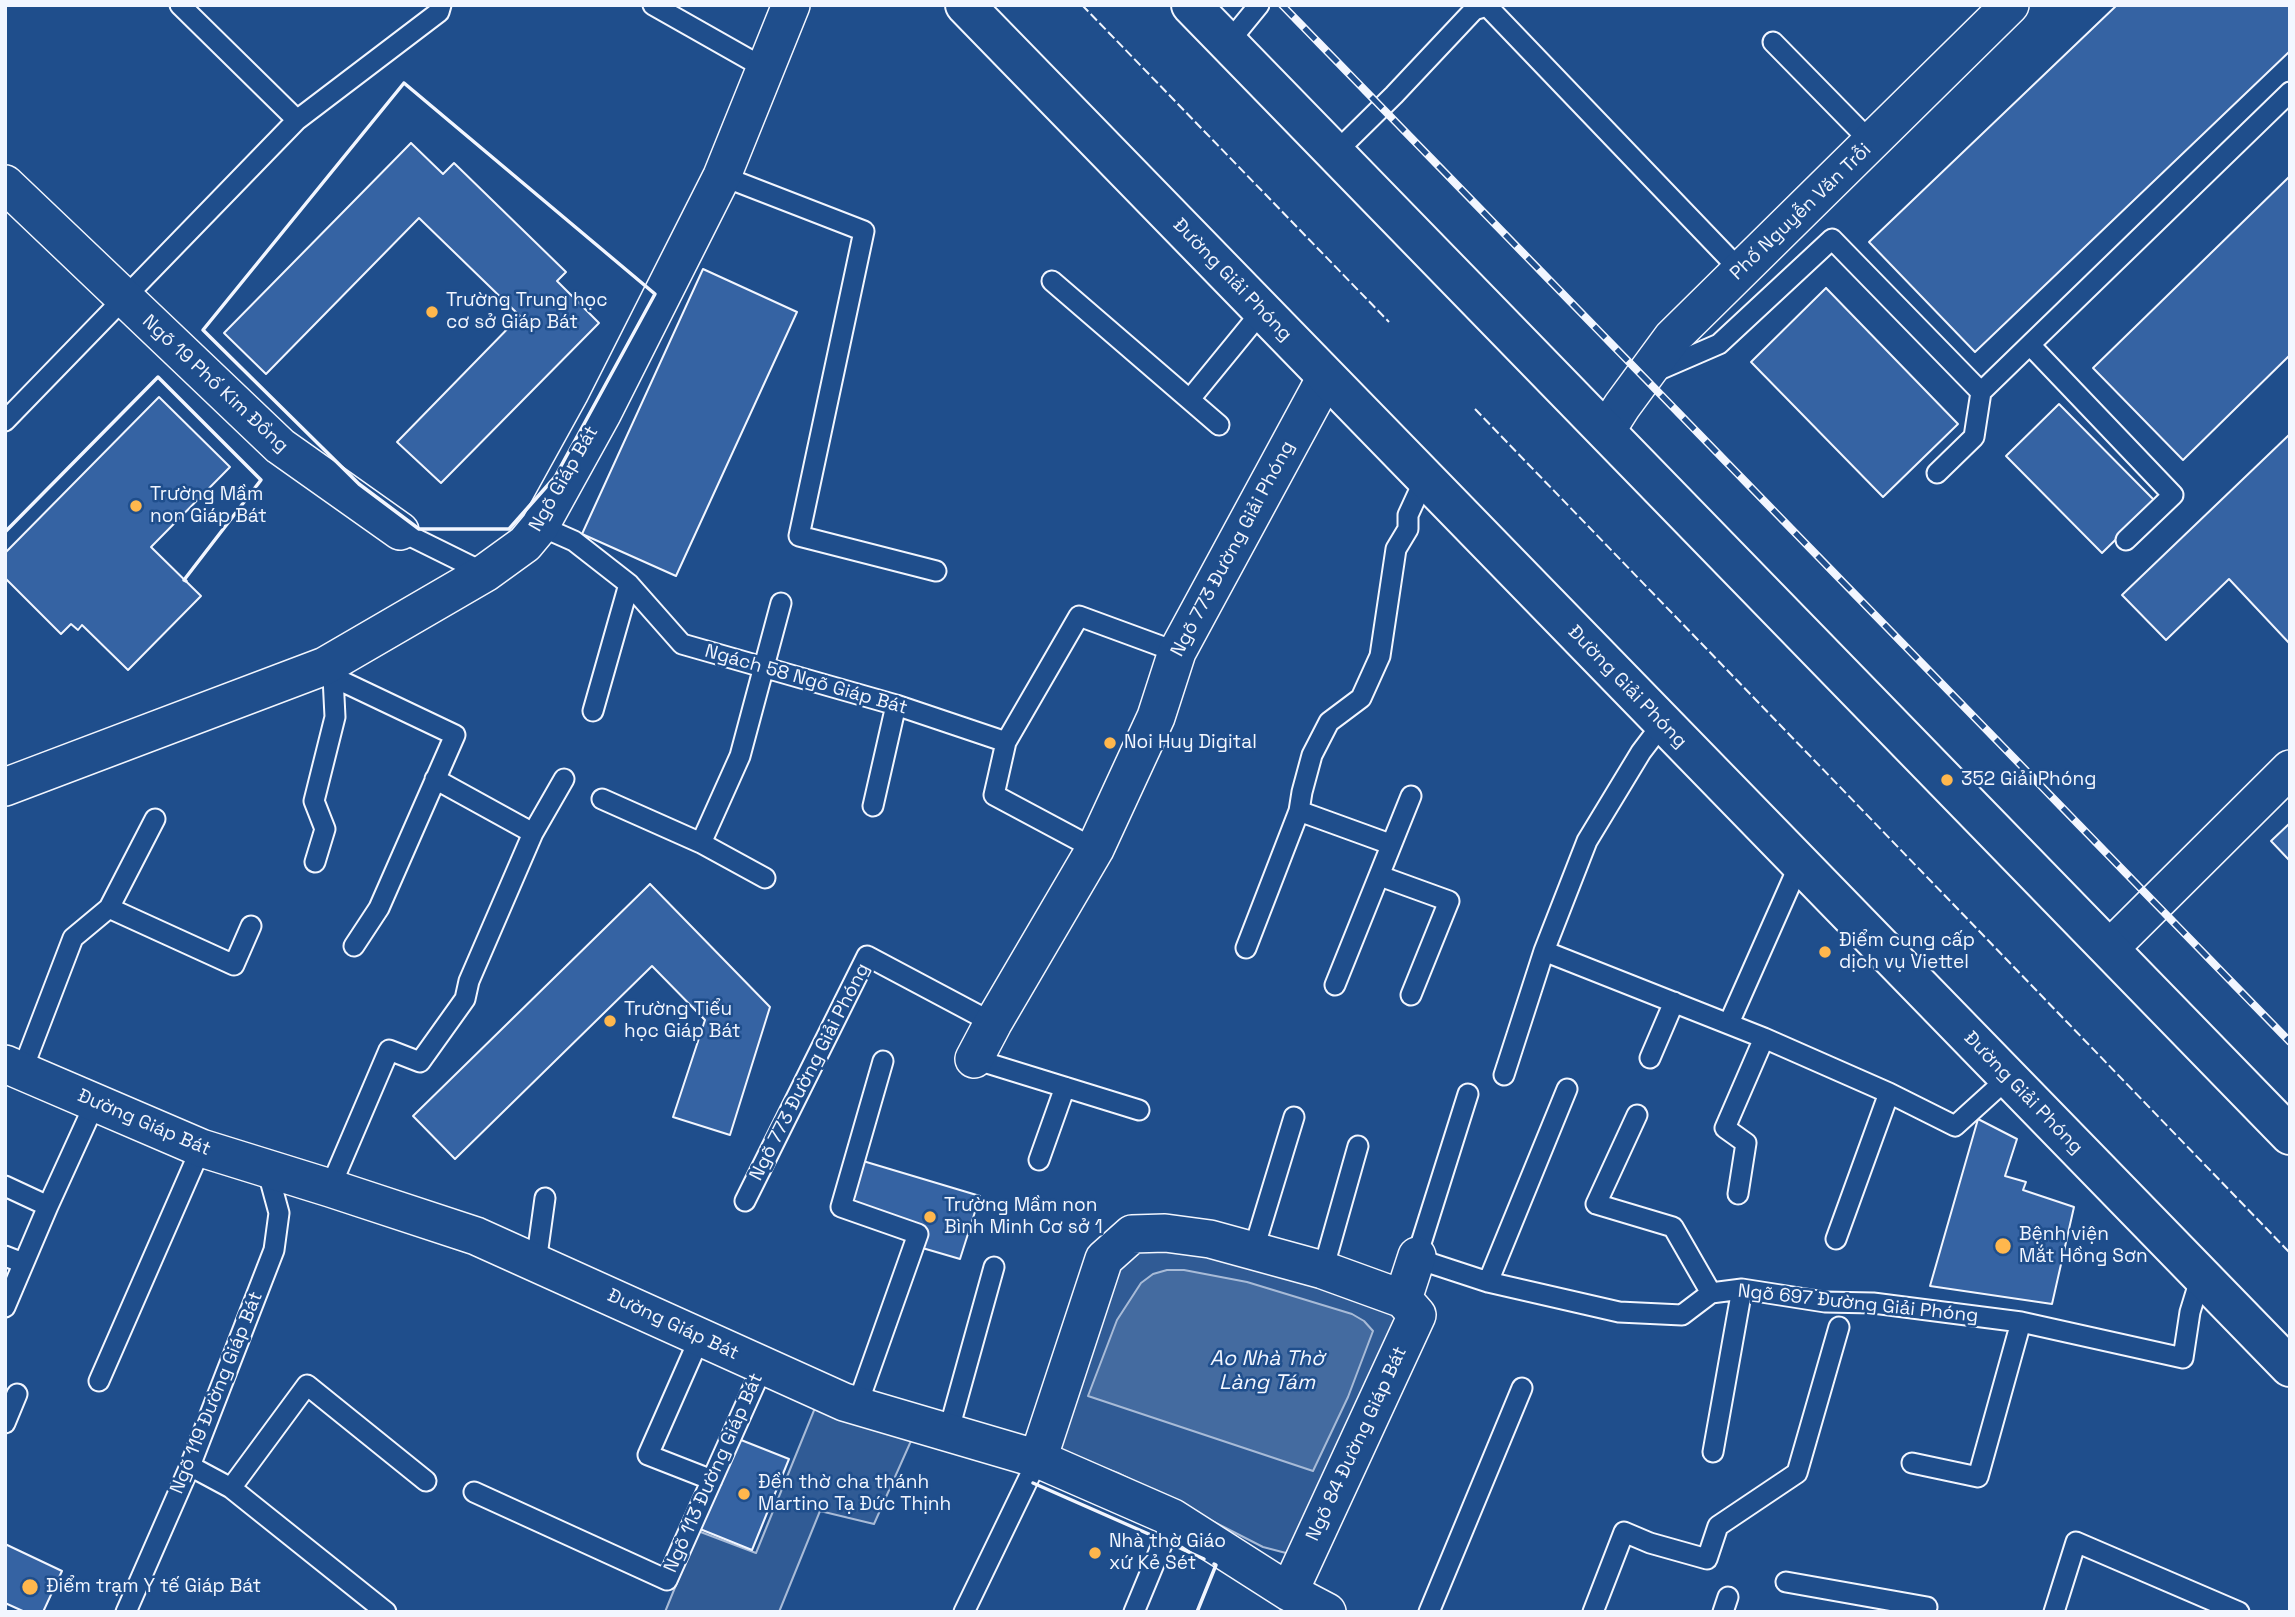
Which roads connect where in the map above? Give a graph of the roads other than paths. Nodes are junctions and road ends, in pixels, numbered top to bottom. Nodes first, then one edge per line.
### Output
1 (180, 5) edge
2 (441, 5) edge
3 (653, 5) edge
4 (790, 5) edge
5 (965, 5) edge
6 (1191, 5) edge
7 (1259, 5) edge
8 (2010, 5) edge
9 (1773, 42) dead end
10 (1228, 43) junction
11 (766, 69) junction
12 (2290, 92) edge
13 (297, 120) junction
14 (1871, 144) junction
15 (1335, 153) junction
16 (722, 176) junction
17 (5, 184) edge
18 (1740, 270) junction
19 (1052, 281) dead end
20 (124, 300) junction
21 (1262, 311) junction
22 (2030, 345) junction
23 (1643, 376) junction
24 (1326, 377) junction
25 (1981, 392) junction
26 (1190, 399) junction
27 (5, 421) edge
28 (1219, 425) dead end
29 (1606, 431) junction
30 (1937, 473) dead end
31 (1425, 478) junction
32 (540, 526) junction
33 (400, 531) joint
34 (2126, 540) dead end
35 (936, 571) dead end
36 (485, 573) junction
37 (629, 584) junction
38 (781, 603) dead end
39 (1177, 652) junction
40 (763, 667) junction
41 (329, 671) junction
42 (897, 705) junction
43 (593, 711) dead end
44 (1663, 723) junction
45 (1006, 742) junction
46 (2290, 769) edge
47 (435, 779) junction
48 (564, 779) dead end
49 (5, 788) edge
50 (1410, 796) dead end
51 (602, 799) dead end
52 (873, 806) dead end
53 (1299, 811) junction
54 (155, 819) dead end
55 (533, 833) junction
56 (701, 843) junction
57 (1390, 844) junction
58 (1095, 849) junction
59 (315, 862) dead end
60 (1800, 865) junction
61 (1380, 876) junction
62 (765, 878) dead end
63 (109, 908) junction
64 (251, 926) dead end
65 (354, 946) dead end
66 (1246, 948) dead end
67 (2109, 949) junction
68 (1545, 951) junction
69 (1335, 985) dead end
70 (1411, 995) dead end
71 (1674, 1002) junction
72 (993, 1023) junction
73 (1729, 1023) junction
74 (1764, 1038) junction
75 (1650, 1058) dead end
76 (974, 1059) joint
77 (883, 1061) dead end
78 (13, 1068) edge
79 (1504, 1075) dead end
80 (2008, 1078) junction
81 (1065, 1087) junction
82 (1567, 1089) dead end
83 (1889, 1093) junction
84 (1468, 1094) dead end
85 (95, 1102) junction
86 (1139, 1110) dead end
87 (1637, 1115) dead end
88 (1294, 1117) dead end
89 (2290, 1135) edge
90 (1358, 1146) dead end
91 (201, 1148) junction
92 (1039, 1160) dead end
93 (267, 1169) junction
94 (5, 1186) edge
95 (330, 1188) junction
96 (1738, 1194) dead end
97 (545, 1198) dead end
98 (745, 1201) dead end
99 (48, 1206) junction
100 (1836, 1239) dead end
101 (1253, 1252) junction
102 (1417, 1256) junction
103 (14, 1260) edge
104 (536, 1263) junction
105 (994, 1267) dead end
106 (1323, 1270) junction
107 (2201, 1276) junction
108 (1488, 1282) junction
109 (1742, 1289) junction
110 (1711, 1293) junction
111 (1403, 1300) junction
112 (5, 1307) edge
113 (2021, 1322) junction
114 (1839, 1327) dead end
115 (700, 1337) junction
116 (763, 1366) junction
117 (2290, 1367) edge
118 (99, 1381) dead end
119 (1522, 1388) dead end
120 (17, 1394) dead end
121 (857, 1406) junction
122 (5, 1423) edge
123 (948, 1433) junction
124 (1713, 1451) dead end
125 (1038, 1459) junction
126 (1912, 1463) dead end
127 (190, 1466) junction
128 (712, 1480) junction
129 (426, 1481) dead end
130 (231, 1488) junction
131 (474, 1492) dead end
132 (1173, 1518) junction
133 (1786, 1582) dead end
134 (1289, 1592) junction
135 (2199, 1604) edge
136 (1886, 1606) edge
137 (1927, 1607) dead end
138 (126, 1612) edge
139 (386, 1612) edge
140 (964, 1612) edge
141 (1134, 1612) edge
142 (1327, 1612) edge
143 (1429, 1612) edge
144 (1593, 1612) edge
145 (2054, 1612) edge
146 (2239, 1612) edge

1 - 13 lane
2 - 13 lane
3 - 11 lane
4 - 11 street, Ngõ Giáp Bát
5 - 21 main road, Đường Giải Phóng
6 - 10 main road
7 - 10 lane
8 - 14 street, Phố Nguyễn Văn Trỗi
9 - 14 lane
10 - 15 main road
11 - 16 street, Ngõ Giáp Bát
12 - 22 lane
13 - 20 lane
14 - 18 street, Phố Nguyễn Văn Trỗi
15 - 18 lane
15 - 29 main road
16 - 32 street, Ngõ Giáp Bát
16 - 35 lane
17 - 20 street, Ngõ 19 Phố Kim Đồng
18 - 23 street, Phố Nguyễn Văn Trỗi
19 - 26 lane
20 - 27 lane
20 - 33 street, Ngõ 19 Phố Kim Đồng
21 - 24 main road, Đường Giải Phóng
21 - 26 lane
22 - 25 lane
22 - 34 lane
23 - 25 lane
23 - 29 street, Phố Nguyễn Văn Trỗi
24 - 31 main road, Đường Giải Phóng
24 - 39 street, Ngõ 773 Đường Giải Phóng
25 - 30 lane
26 - 28 lane
29 - 67 main road
31 - 44 main road, Đường Giải Phóng
31 - 53 lane
32 - 36 street, Ngõ Giáp Bát
32 - 37 lane, Ngách 58 Ngõ Giáp Bát
33 - 36 lane, Ngõ 19 Phố Kim Đồng
36 - 41 street, Ngõ Giáp Bát
37 - 40 lane, Ngách 58 Ngõ Giáp Bát
37 - 43 lane
38 - 40 lane
39 - 45 lane
39 - 58 street, Ngõ 773 Đường Giải Phóng
40 - 42 lane, Ngách 58 Ngõ Giáp Bát
40 - 56 lane
41 - 47 lane
41 - 49 street, Ngõ Giáp Bát
41 - 59 lane
42 - 45 lane, Ngách 58 Ngõ Giáp Bát
42 - 52 lane
44 - 60 main road, Đường Giải Phóng
44 - 68 lane
45 - 58 lane
46 - 67 street
47 - 55 lane
47 - 65 lane
48 - 55 lane
50 - 57 lane
51 - 56 lane
53 - 57 lane
53 - 66 lane
54 - 63 lane
55 - 95 lane
56 - 62 lane
57 - 61 lane
58 - 72 street, Ngõ 773 Đường Giải Phóng
60 - 73 lane
60 - 80 main road, Đường Giải Phóng
61 - 69 lane
61 - 70 lane
63 - 64 lane
63 - 78 lane
67 - 89 main road
68 - 71 lane
68 - 79 lane
71 - 73 lane
71 - 75 lane
72 - 76 street, Ngõ 773 Đường Giải Phóng
72 - 98 lane, Ngõ 773 Đường Giải Phóng
73 - 74 lane
74 - 83 lane
74 - 96 lane
76 - 81 lane, Ngõ 773 Đường Giải Phóng
77 - 121 lane
78 - 85 street, Đường Giáp Bát
80 - 83 lane
80 - 107 main road, Đường Giải Phóng
81 - 86 lane, Ngõ 773 Đường Giải Phóng
81 - 92 lane
82 - 108 lane
83 - 100 lane
84 - 102 lane
85 - 91 street, Đường Giáp Bát
85 - 99 lane
87 - 110 lane
88 - 101 lane
90 - 106 lane
91 - 93 street, Đường Giáp Bát
91 - 118 lane
93 - 95 street, Đường Giáp Bát
93 - 127 lane, Ngõ 119 Đường Giáp Bát
94 - 99 lane
95 - 104 street, Đường Giáp Bát
97 - 104 lane
99 - 103 lane
101 - 106 street
101 - 125 street
102 - 108 lane, Ngõ 697 Đường Giải Phóng
102 - 111 street
103 - 112 lane
104 - 115 street, Đường Giáp Bát
105 - 123 lane
106 - 111 street
107 - 113 lane, Ngõ 697 Đường Giải Phóng
107 - 117 main road, Đường Giải Phóng
108 - 110 lane, Ngõ 697 Đường Giải Phóng
109 - 110 lane, Ngõ 697 Đường Giải Phóng
109 - 113 lane, Ngõ 697 Đường Giải Phóng
109 - 124 lane
111 - 134 street, Ngõ 84 Đường Giáp Bát
113 - 126 lane
114 - 144 lane
115 - 116 street, Đường Giáp Bát
115 - 128 lane
116 - 121 street, Đường Giáp Bát
116 - 128 lane, Ngõ 113 Đường Giáp Bát
119 - 143 lane
120 - 122 lane
121 - 123 street, Đường Giáp Bát
123 - 125 street, Đường Giáp Bát
125 - 132 street, Đường Giáp Bát
125 - 140 lane
127 - 130 lane
127 - 138 lane, Ngõ 119 Đường Giáp Bát
128 - 131 lane, Ngõ 113 Đường Giáp Bát
129 - 130 lane
130 - 139 lane
132 - 134 street, Đường Giáp Bát
132 - 141 lane
133 - 136 lane
134 - 142 street, Đường Giáp Bát
135 - 145 lane
135 - 146 lane
136 - 137 lane

